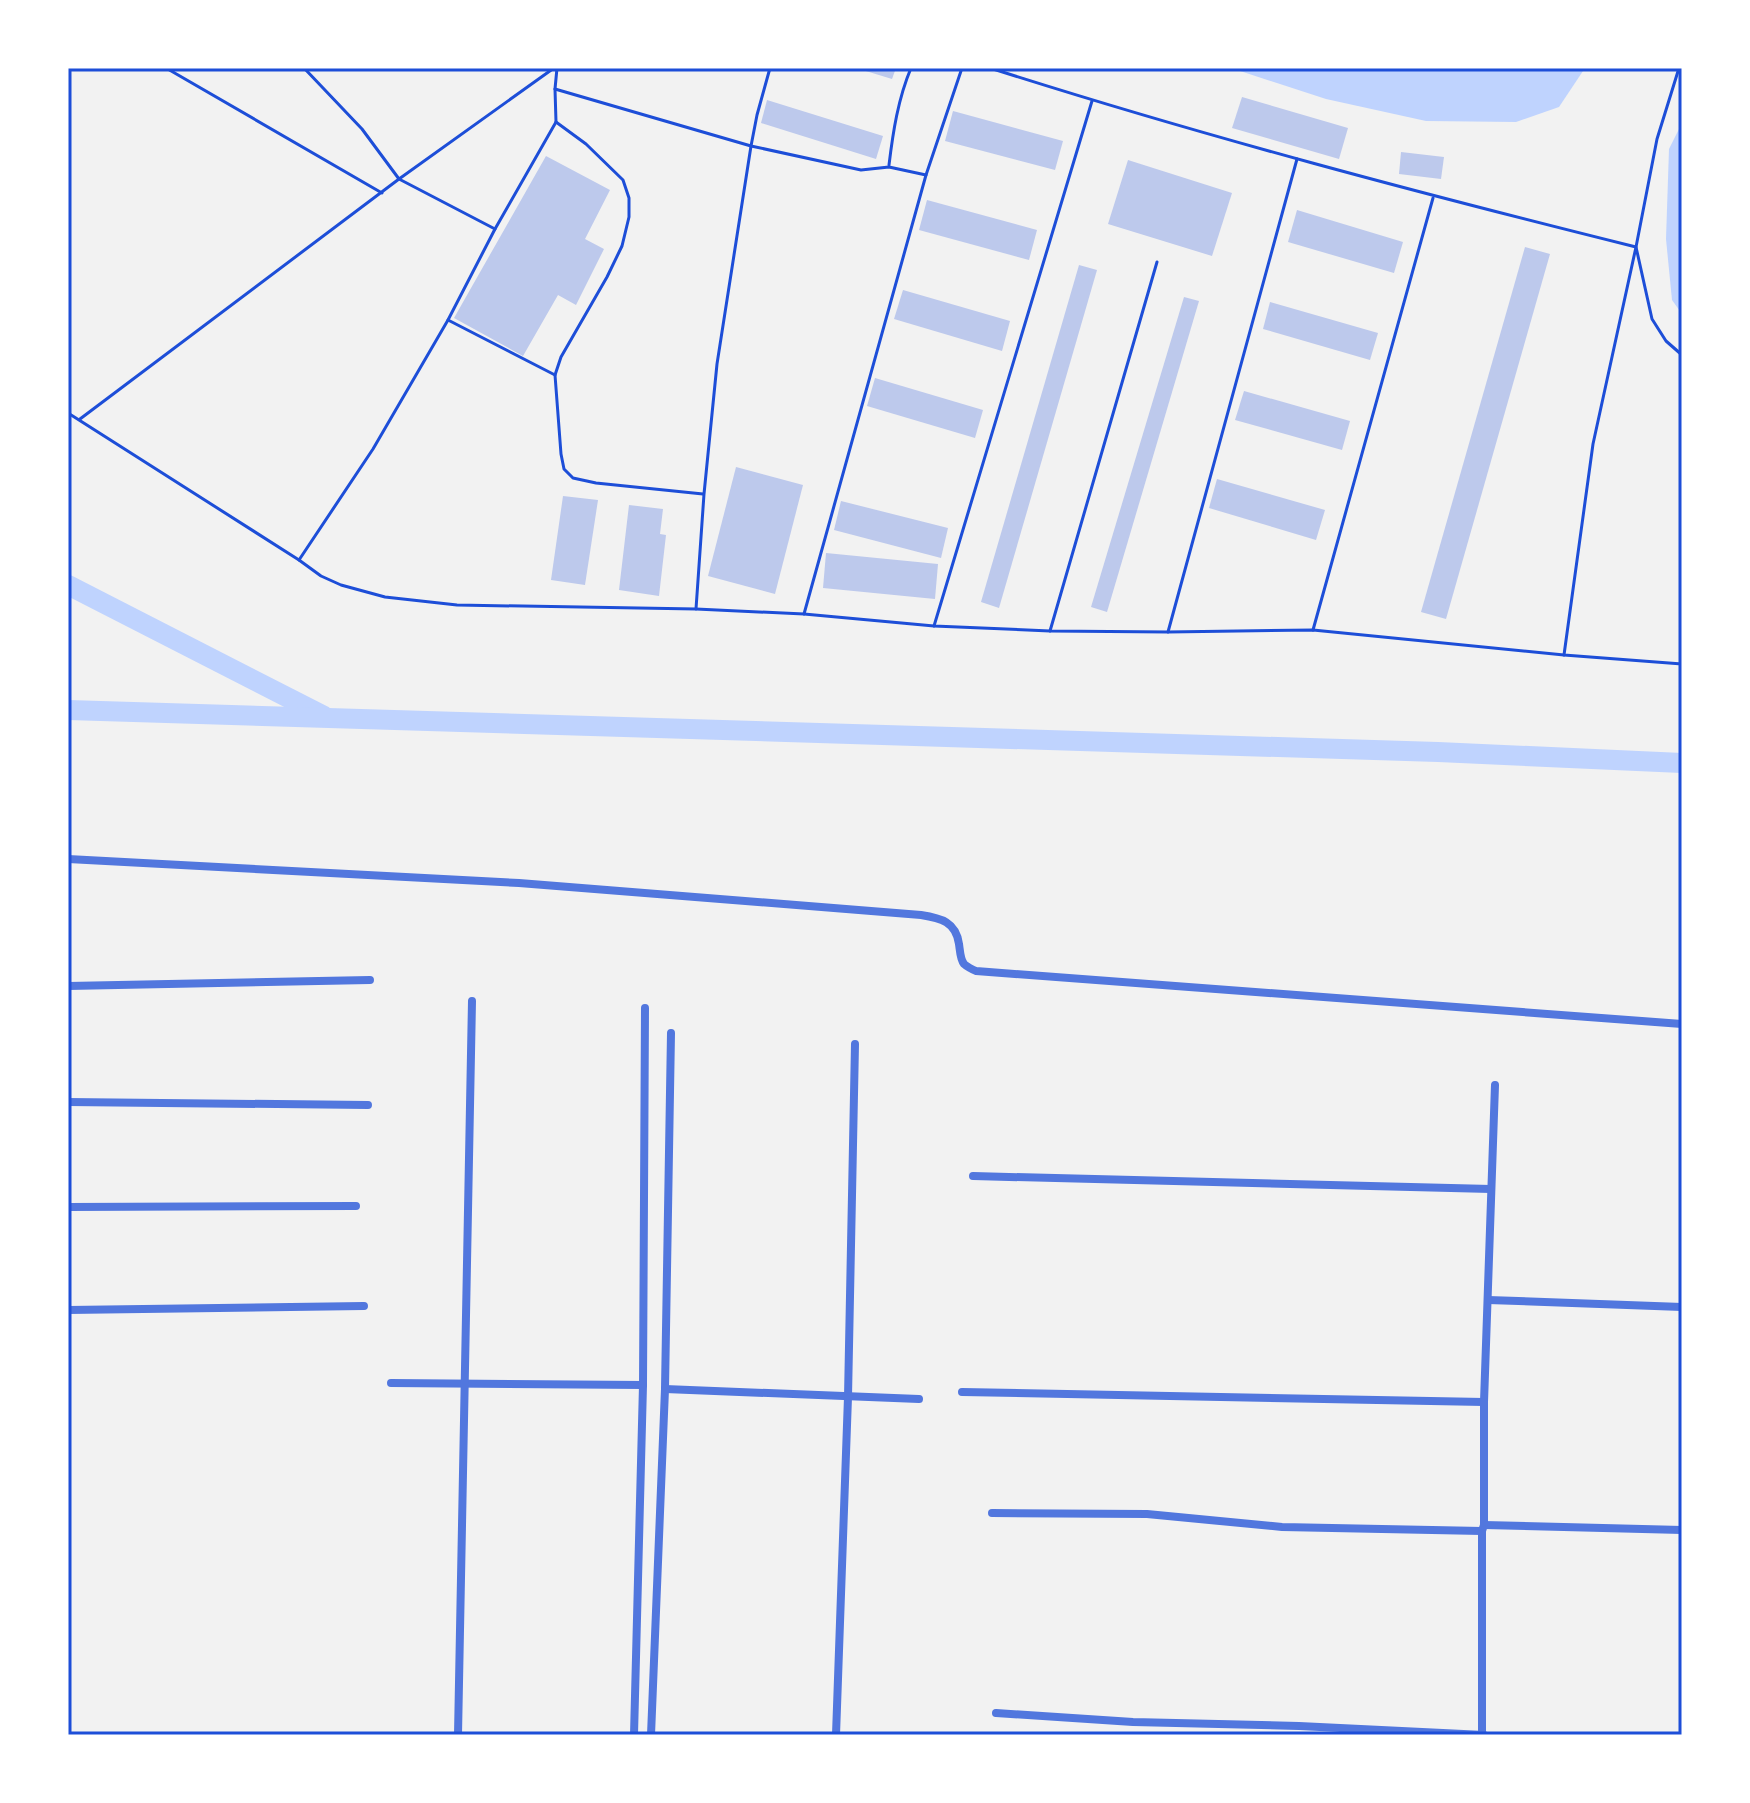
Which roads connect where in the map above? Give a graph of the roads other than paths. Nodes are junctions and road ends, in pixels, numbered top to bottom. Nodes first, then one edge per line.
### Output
1 (68, 859) edge
2 (370, 980) dead end
3 (68, 986) edge
4 (472, 1001) dead end
5 (645, 1008) dead end
6 (1682, 1024) edge
7 (671, 1033) dead end
8 (855, 1044) dead end
9 (1495, 1085) dead end
10 (68, 1102) edge
11 (368, 1105) dead end
12 (973, 1176) dead end
13 (1491, 1189) junction
14 (356, 1206) dead end
15 (68, 1207) edge
16 (1488, 1300) junction
17 (364, 1306) dead end
18 (1682, 1307) edge
19 (68, 1310) edge
20 (391, 1383) dead end
21 (466, 1384) junction
22 (643, 1385) junction
23 (665, 1389) junction
24 (962, 1392) dead end
25 (848, 1397) junction
26 (919, 1399) dead end
27 (1484, 1402) junction
28 (992, 1513) dead end
29 (1483, 1528) junction
30 (1682, 1530) edge
31 (996, 1713) dead end
32 (458, 1735) edge
33 (634, 1735) edge
34 (651, 1735) edge
35 (836, 1735) edge
36 (1483, 1735) edge

1 - 6 street
2 - 3 street
4 - 21 street
5 - 22 street
7 - 23 street
8 - 25 street
9 - 13 street
10 - 11 street
12 - 13 street
13 - 16 street
14 - 15 street
16 - 18 street
16 - 27 street
17 - 19 street
20 - 21 street
21 - 22 street
21 - 32 street
22 - 33 street
23 - 25 street
23 - 34 street
24 - 27 street
25 - 26 street
25 - 35 street
27 - 29 street
28 - 29 street
29 - 30 street
29 - 36 street
31 - 36 street

